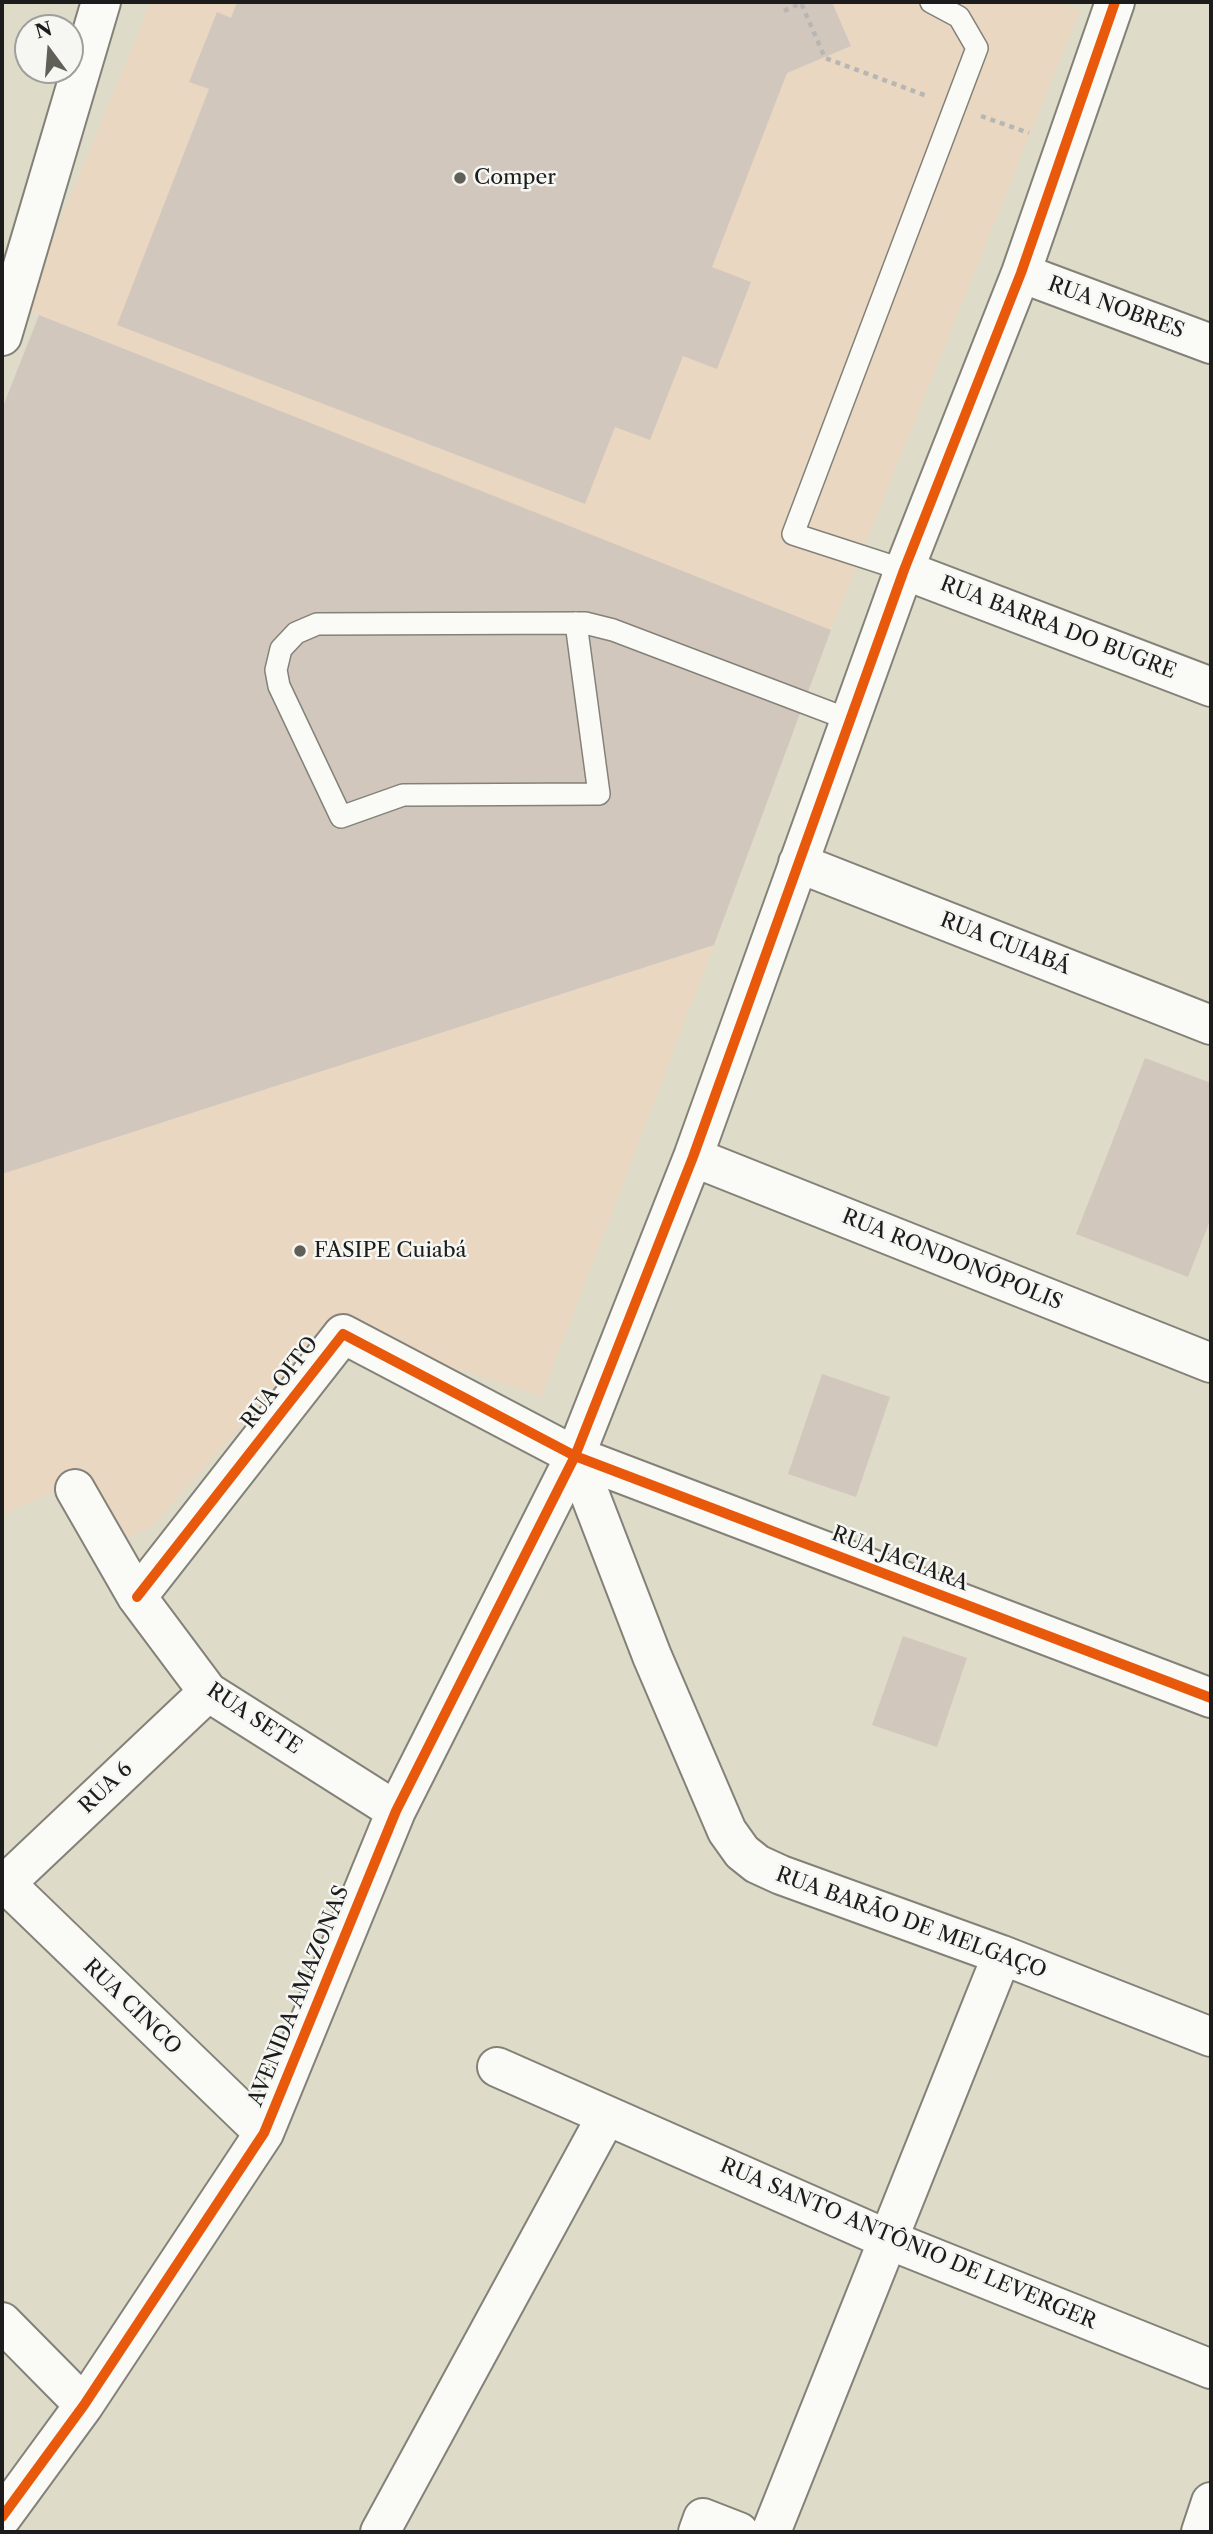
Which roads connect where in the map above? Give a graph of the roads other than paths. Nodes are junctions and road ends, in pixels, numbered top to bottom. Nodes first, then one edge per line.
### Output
1 (101, 2) edge
2 (931, 2) edge
3 (1115, 2) edge
4 (1021, 273) junction
5 (2, 336) edge
6 (1211, 344) edge
7 (904, 570) junction
8 (576, 623) junction
9 (1211, 687) edge
10 (850, 720) junction
11 (798, 863) junction
12 (1211, 1026) edge
13 (693, 1157) junction
14 (1211, 1363) edge
15 (575, 1456) junction
16 (75, 1489) dead end
17 (137, 1597) junction
18 (208, 1692) junction
19 (1211, 1698) edge
20 (396, 1811) junction
21 (4, 1882) edge
22 (1002, 1955) junction
23 (1211, 2037) edge
24 (497, 2067) dead end
25 (606, 2117) junction
26 (264, 2133) junction
27 (889, 2240) junction
28 (2, 2322) edge
29 (1211, 2369) edge
30 (84, 2405) junction
31 (1211, 2502) edge
32 (2, 2517) edge
33 (380, 2532) edge
34 (698, 2532) edge
35 (739, 2532) edge
36 (771, 2532) edge
37 (1201, 2532) edge

1 - 5 street
2 - 7 lane
3 - 4 street, AVENIDA AMAZONAS
4 - 6 street, RUA NOBRES
4 - 7 street, AVENIDA AMAZONAS
7 - 9 street, RUA BARRA DO BUGRE
7 - 10 street, AVENIDA AMAZONAS
8 - 8 lane
8 - 10 lane
10 - 11 street, AVENIDA AMAZONAS
11 - 12 street, RUA CUIABÁ
11 - 13 street, AVENIDA AMAZONAS
13 - 14 street, RUA RONDONÓPOLIS
13 - 15 street, AVENIDA AMAZONAS
15 - 17 street, RUA OITO
15 - 19 street, RUA JACIARA
15 - 20 street, AVENIDA AMAZONAS
15 - 22 street, RUA BARÃO DE MELGAÇO
16 - 17 street, RUA SETE
17 - 18 street, RUA SETE
18 - 20 street, RUA SETE
18 - 21 street, RUA 6
20 - 26 street, AVENIDA AMAZONAS
21 - 26 street, RUA CINCO
22 - 23 street, RUA BARÃO DE MELGAÇO
22 - 27 street
24 - 25 street, RUA SANTO ANTÔNIO DE LEVERGER
25 - 27 street, RUA SANTO ANTÔNIO DE LEVERGER
25 - 33 street
26 - 30 street, AVENIDA AMAZONAS
27 - 29 street, RUA SANTO ANTÔNIO DE LEVERGER
27 - 36 street
28 - 30 street
30 - 32 street, AVENIDA AMAZONAS
31 - 37 street
34 - 35 street

